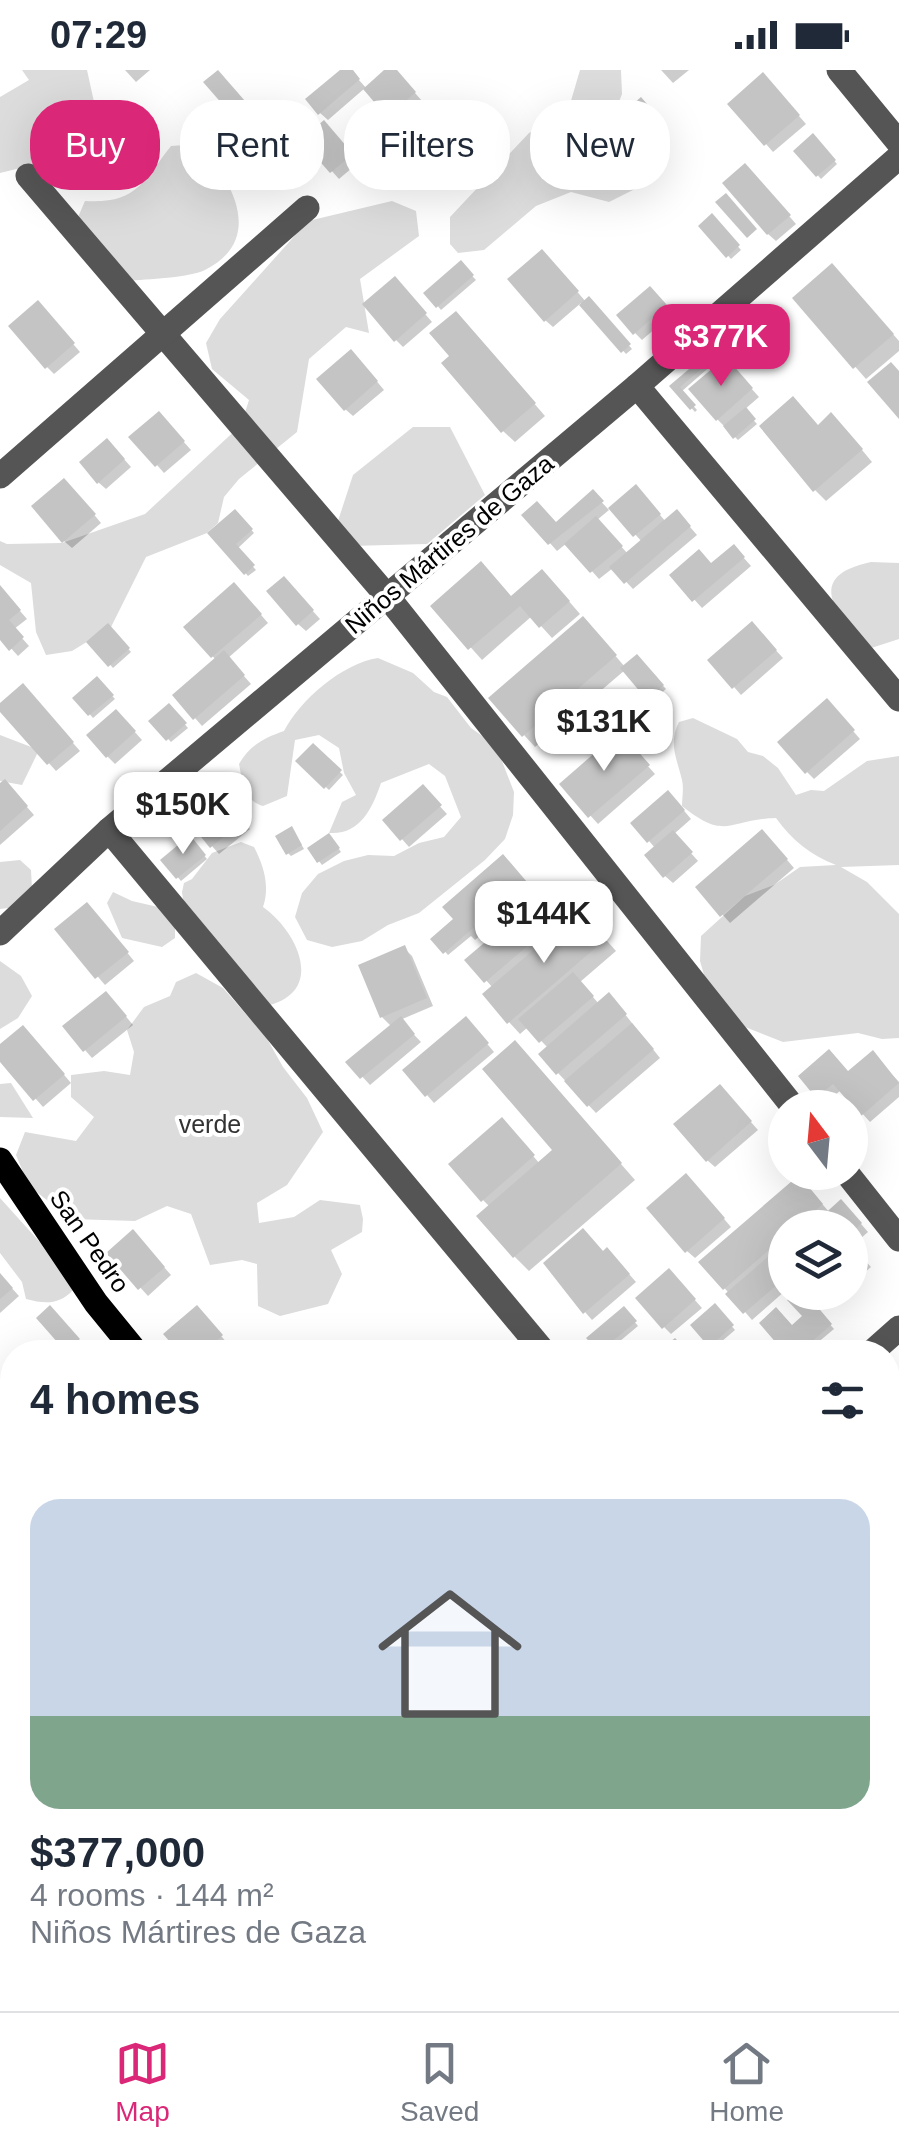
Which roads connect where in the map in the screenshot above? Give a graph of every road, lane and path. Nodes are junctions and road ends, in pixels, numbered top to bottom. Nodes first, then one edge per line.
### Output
1 (839, 70) edge
2 (899, 144) edge
3 (899, 157) edge
4 (28, 176) dead end
5 (307, 208) dead end
6 (162, 334) junction
7 (637, 386) junction
8 (0, 476) edge
9 (387, 596) junction
10 (899, 699) edge
11 (108, 830) junction
12 (0, 933) edge
13 (780, 1090) edge
14 (0, 1160) edge
15 (860, 1190) edge
16 (899, 1240) edge
17 (126, 1340) edge
18 (534, 1340) edge

1 - 2 street
3 - 7 street, Niños Mártires de Gaza
4 - 6 street
5 - 6 street
6 - 8 street
6 - 9 street
7 - 9 street, Niños Mártires de Gaza
7 - 10 street
9 - 11 street, Niños Mártires de Gaza
9 - 13 street
11 - 12 street, Niños Mártires de Gaza
11 - 18 street
14 - 17 main road, San Pedro
15 - 16 street

